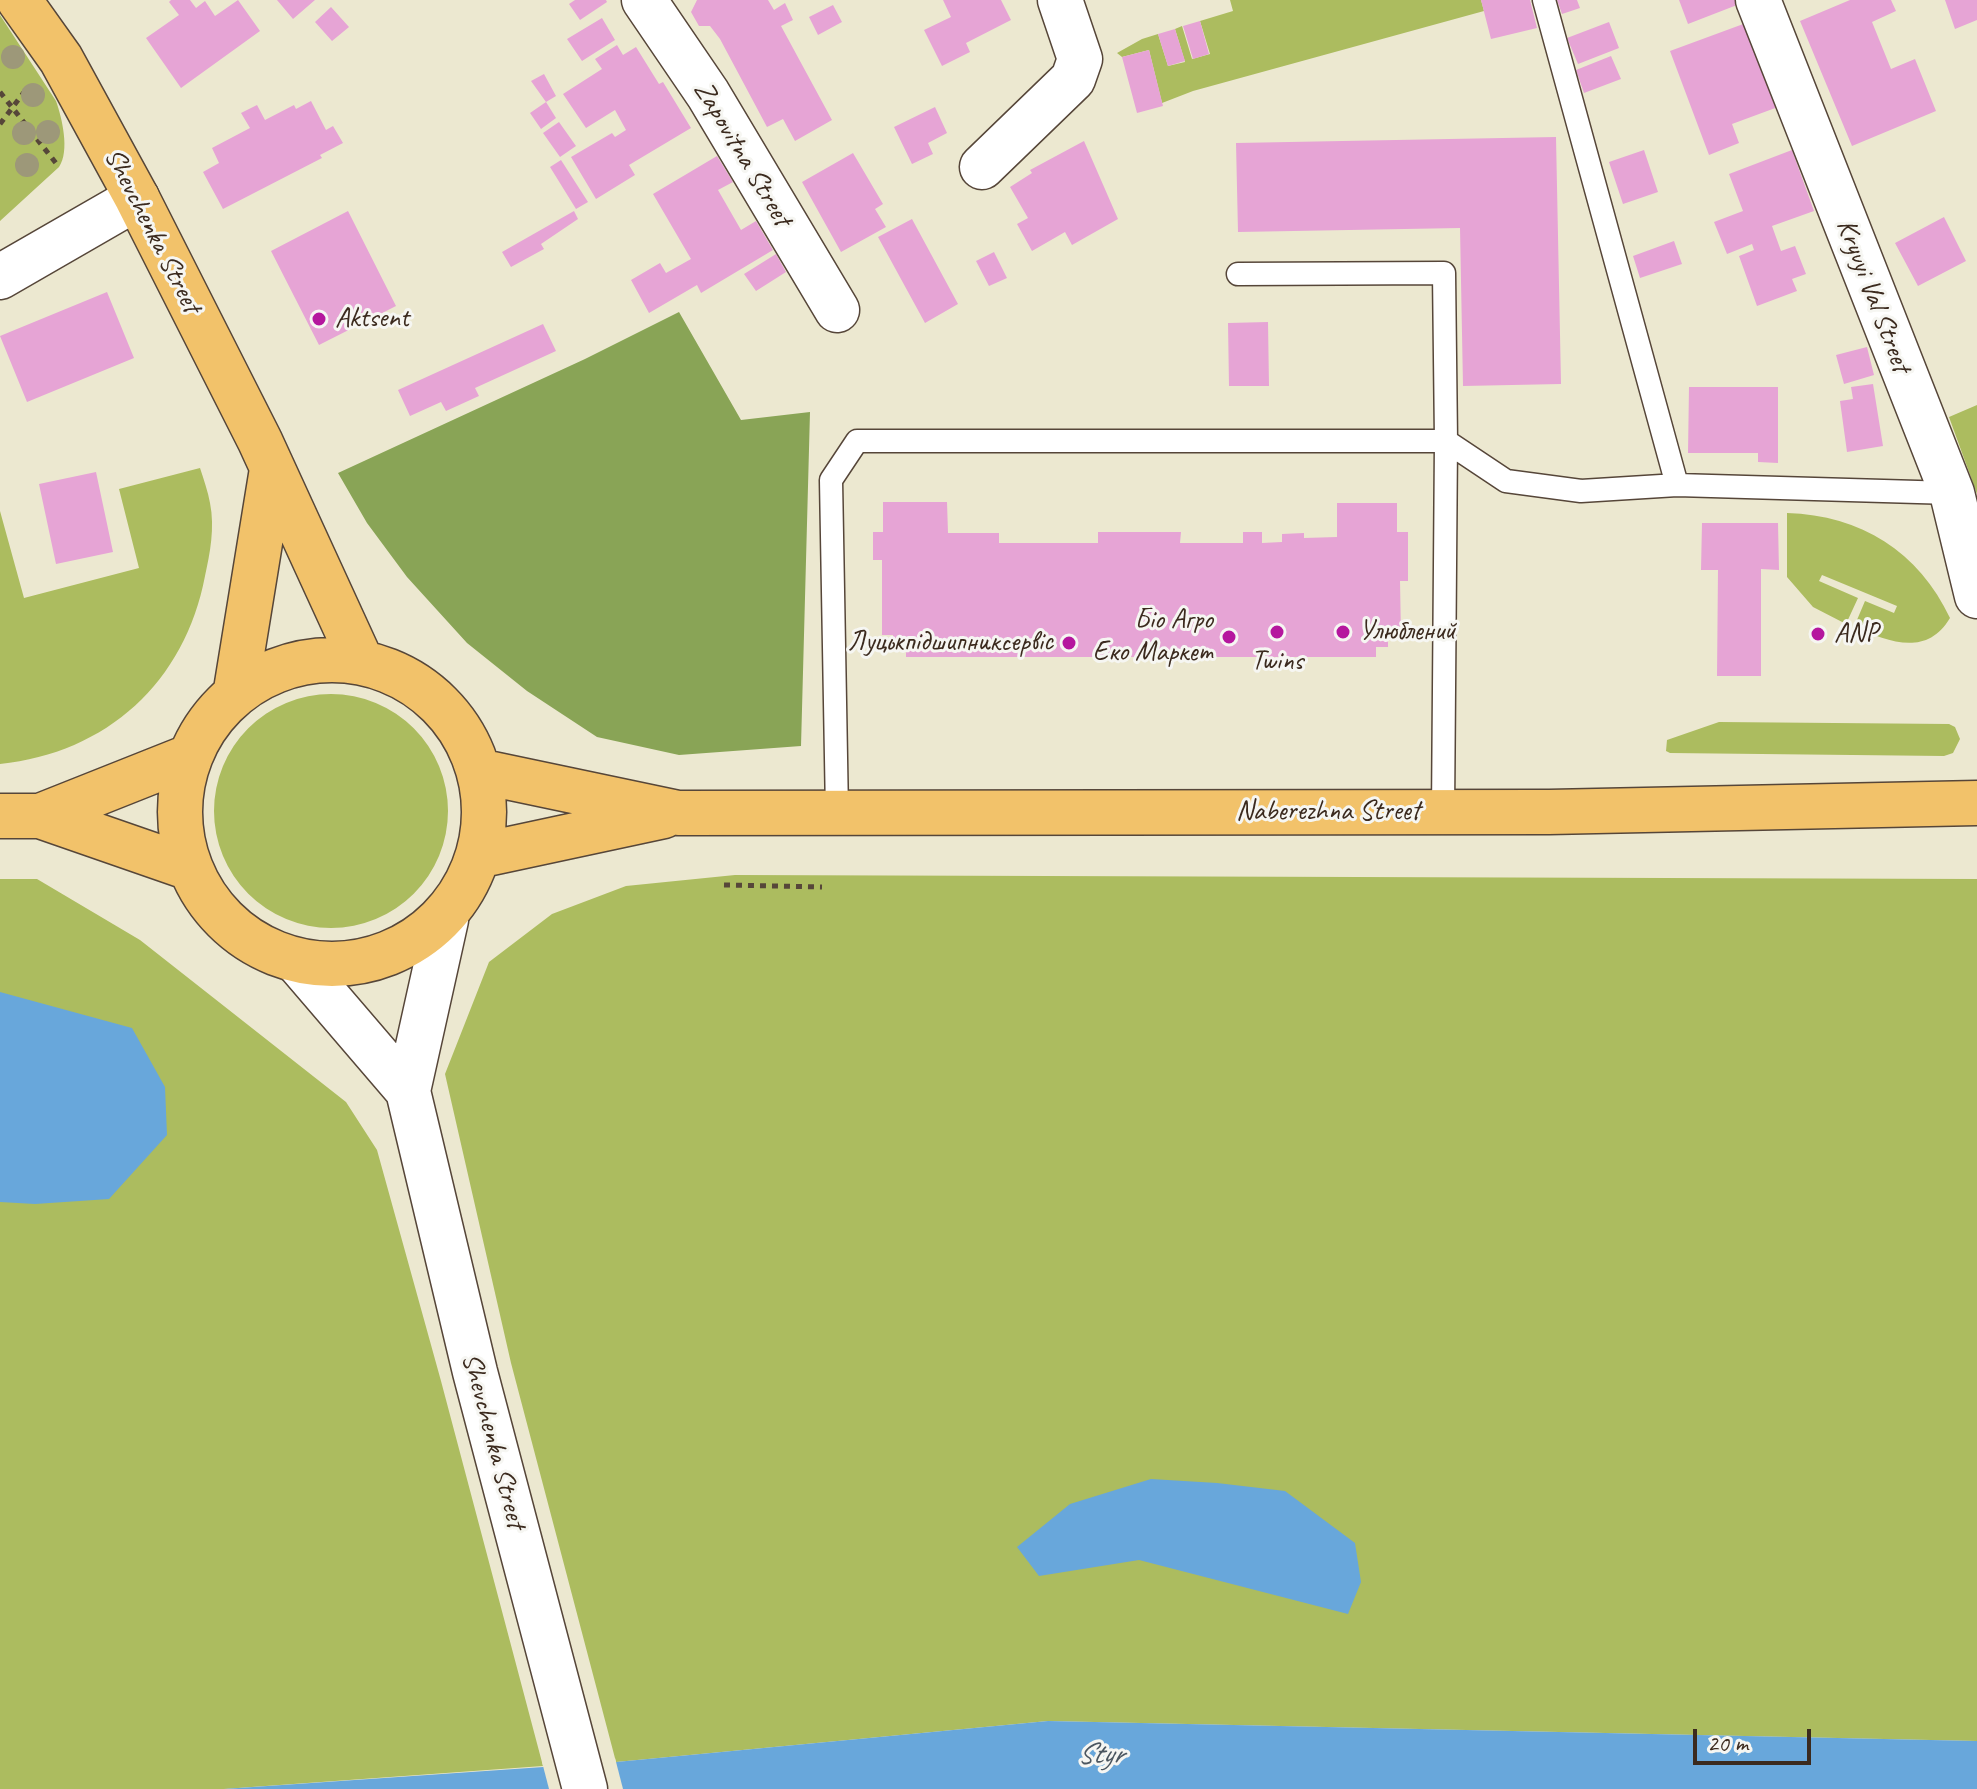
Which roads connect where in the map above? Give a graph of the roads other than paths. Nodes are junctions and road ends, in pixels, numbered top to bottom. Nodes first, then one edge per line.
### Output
1 (644, 0) edge
2 (1060, 0) edge
3 (1544, 0) edge
4 (1758, 0) edge
5 (25, 2) edge
6 (982, 167) dead end
7 (137, 198) junction
8 (1238, 274) dead end
9 (0, 277) edge
10 (837, 310) dead end
11 (1446, 441) junction
12 (272, 469) junction
13 (1677, 485) junction
14 (1952, 493) junction
15 (1977, 596) edge
16 (360, 659) junction
17 (236, 690) junction
18 (186, 758) junction
19 (483, 772) junction
20 (1977, 803) edge
21 (1443, 812) junction
22 (678, 813) junction
23 (837, 813) junction
24 (20, 816) edge
25 (482, 855) junction
26 (187, 867) junction
27 (446, 920) junction
28 (300, 965) junction
29 (408, 1091) junction
30 (585, 1789) edge

1 - 10 street, Zapovitna Street
2 - 6 street
3 - 13 lane
4 - 14 street, Kryvyi Val Street
5 - 7 main road, Shevchenka Street
7 - 9 street
7 - 12 main road, Shevchenka Street
8 - 11 lane
11 - 13 lane
11 - 21 lane
11 - 23 lane
12 - 16 main road, Shevchenka Street
12 - 17 main road
13 - 14 lane
14 - 15 street, Kryvyi Val Street
16 - 17 main road
16 - 19 main road
17 - 18 main road
18 - 24 main road
18 - 26 main road
19 - 22 main road, Naberezhna Street
19 - 25 main road
20 - 21 main road, Naberezhna Street
21 - 23 main road, Naberezhna Street
22 - 23 main road, Naberezhna Street
22 - 25 main road, Naberezhna Street
24 - 26 main road
25 - 27 main road
26 - 28 main road
27 - 28 main road
27 - 29 street, Shevchenka Street
28 - 29 street, Shevchenka Street
29 - 30 street, Shevchenka Street

